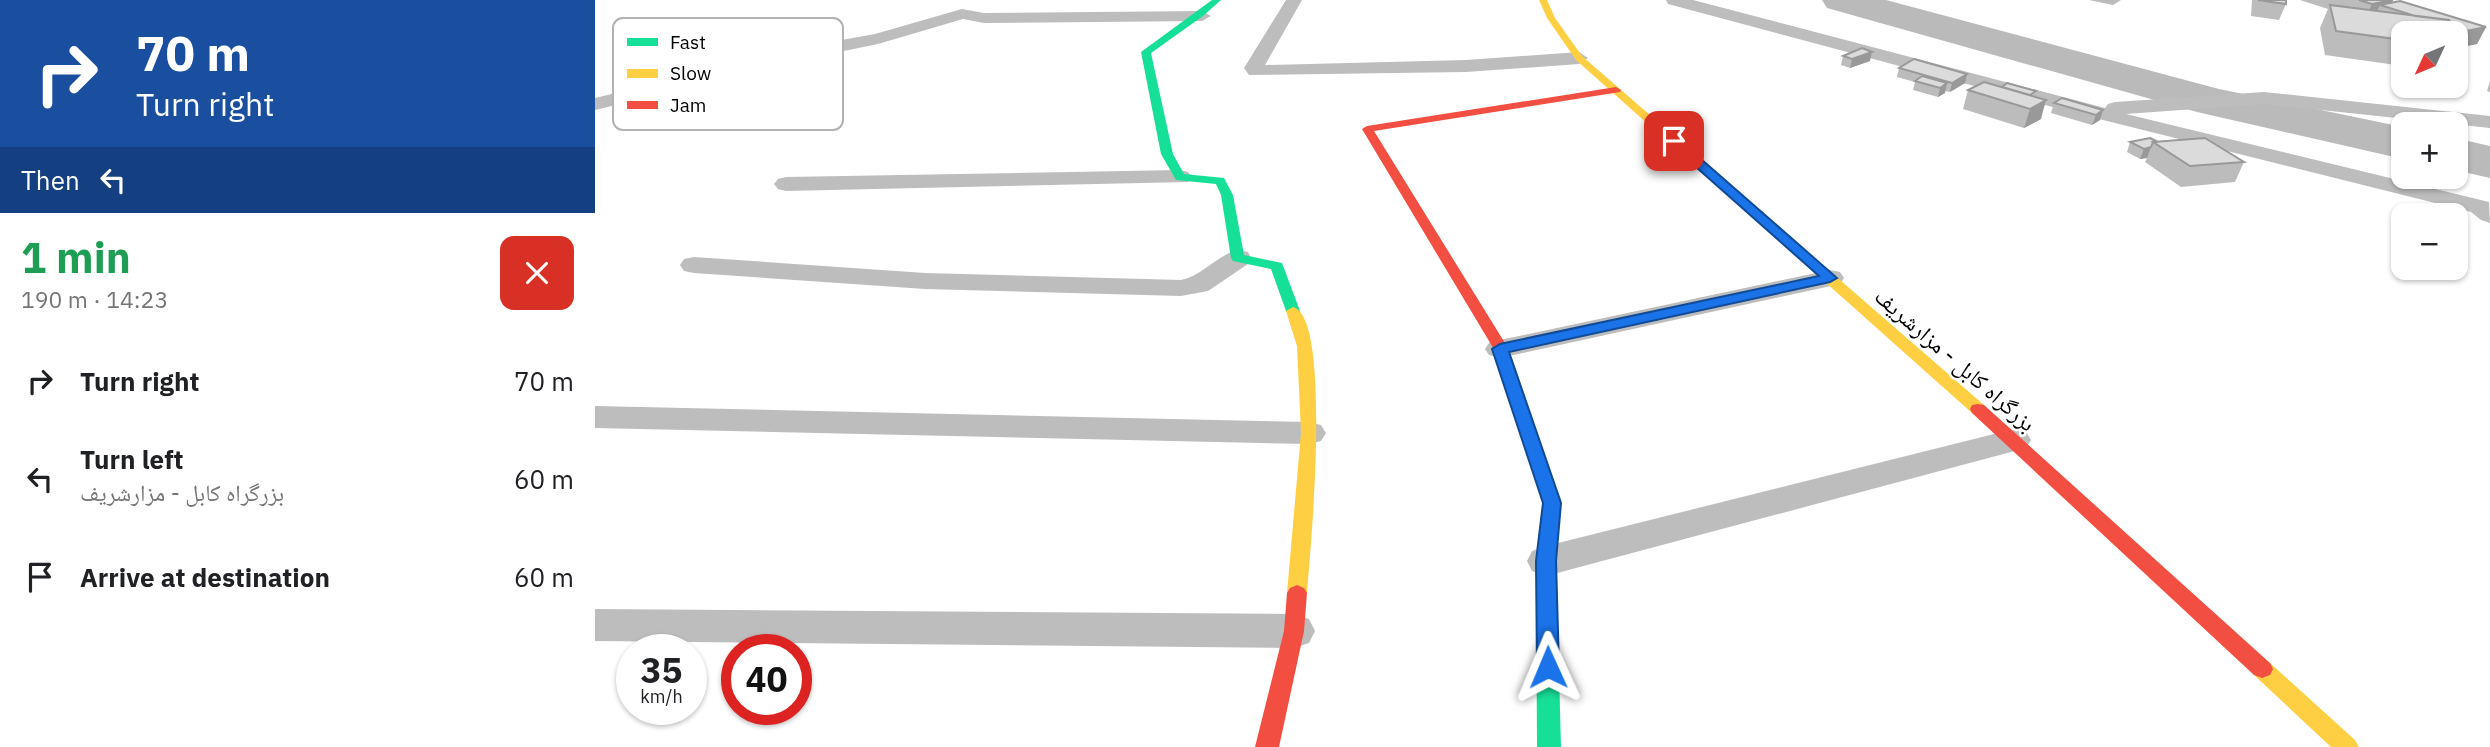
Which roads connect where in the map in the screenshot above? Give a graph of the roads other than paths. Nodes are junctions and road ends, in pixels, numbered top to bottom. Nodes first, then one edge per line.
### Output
1 (1217, 0) edge
2 (1294, 0) edge
3 (1543, 0) edge
4 (1674, 0) edge
5 (1202, 16) junction
6 (843, 46) edge
7 (1579, 58) junction
8 (1616, 90) junction
9 (613, 100) edge
10 (595, 104) edge
11 (2086, 110) junction
12 (2490, 122) edge
13 (1180, 177) junction
14 (786, 184) dead end
15 (2490, 215) edge
16 (1238, 258) junction
17 (694, 265) dead end
18 (1830, 278) junction
19 (1500, 349) junction
20 (595, 417) edge
21 (1309, 433) junction
22 (2014, 440) junction
23 (1546, 561) junction
24 (595, 625) edge
25 (1294, 631) junction
26 (1267, 747) edge
27 (1549, 747) edge
28 (2347, 747) edge

1 - 5 main road
2 - 7 street
3 - 7 main road, بزرگراه کابل - مزارشریف
4 - 11 street
5 - 6 street
5 - 13 main road
7 - 8 main road, بزرگراه کابل - مزارشریف
8 - 18 main road, بزرگراه کابل - مزارشریف
8 - 19 main road
9 - 10 street
11 - 12 street
11 - 15 street
13 - 14 street
13 - 16 main road
16 - 17 street
16 - 21 main road
18 - 19 street
18 - 22 main road, بزرگراه کابل - مزارشریف
19 - 23 main road
20 - 21 street
21 - 25 main road
22 - 23 street
22 - 28 main road, بزرگراه کابل - مزارشریف
23 - 27 main road
24 - 25 street
25 - 26 main road

